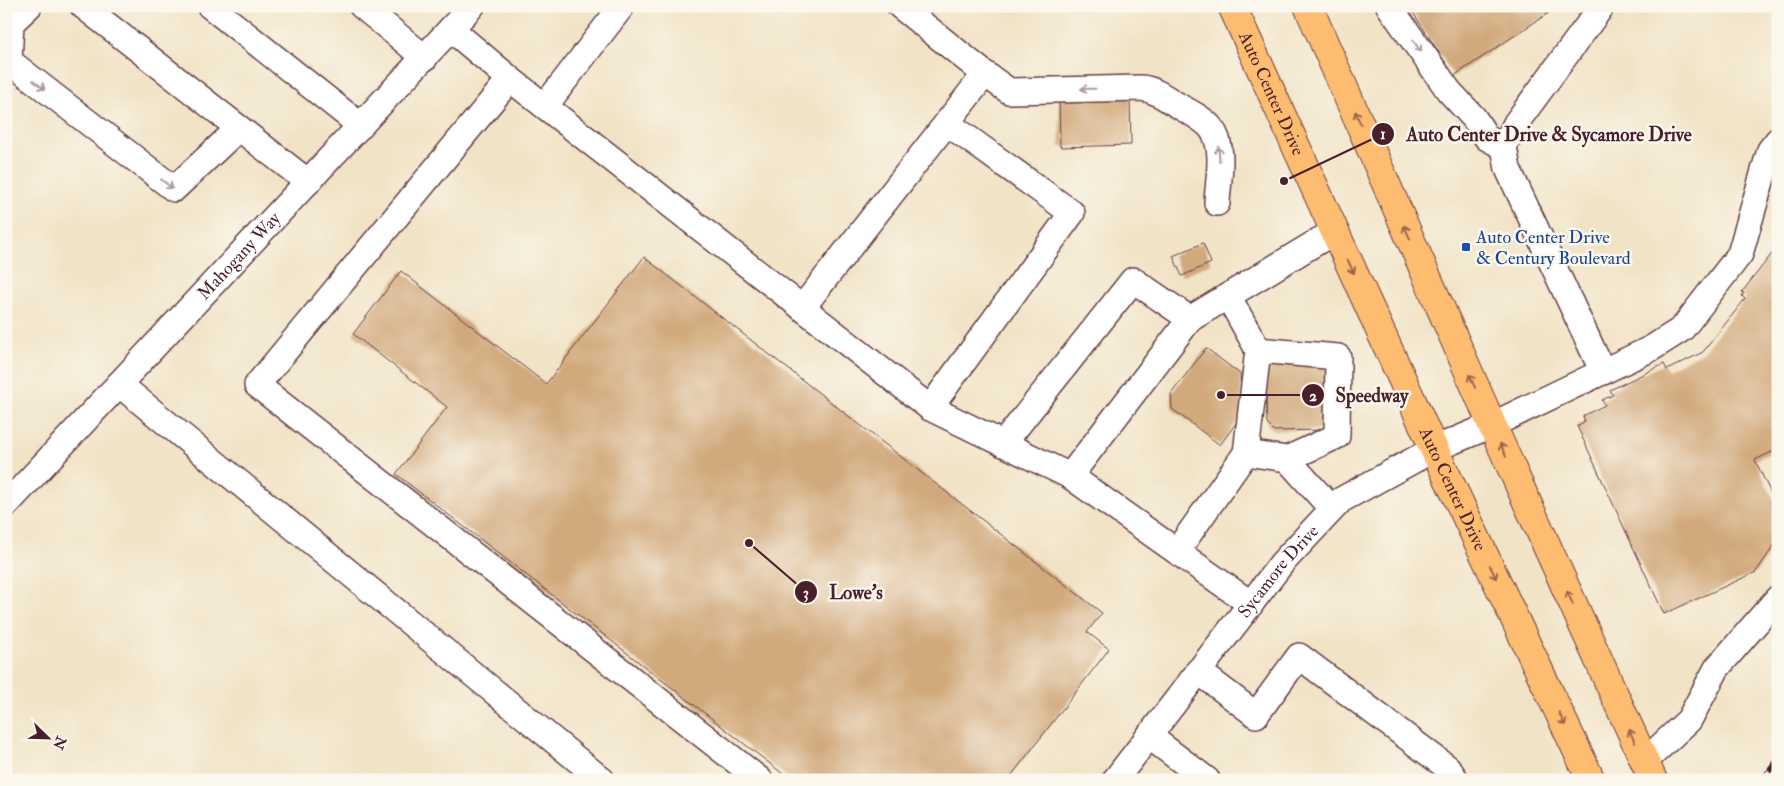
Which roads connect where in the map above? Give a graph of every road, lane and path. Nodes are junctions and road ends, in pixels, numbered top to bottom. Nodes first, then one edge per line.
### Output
1 (29, 6) edge
2 (83, 6) edge
3 (210, 6) edge
4 (362, 6) edge
5 (472, 6) edge
6 (622, 6) edge
7 (900, 6) edge
8 (1232, 6) edge
9 (1308, 6) edge
10 (1389, 6) edge
11 (1602, 6) edge
12 (451, 29) junction
13 (425, 58) junction
14 (984, 74) junction
15 (510, 79) junction
16 (546, 106) junction
17 (947, 122) junction
18 (360, 126) junction
19 (239, 128) junction
20 (1778, 140) edge
21 (1504, 147) junction
22 (308, 182) junction
23 (1217, 203) dead end
24 (1334, 231) junction
25 (1228, 296) junction
26 (802, 308) junction
27 (1190, 320) junction
28 (1258, 350) junction
29 (1603, 372) junction
30 (119, 384) junction
31 (930, 408) junction
32 (1492, 425) junction
33 (1003, 444) junction
34 (1434, 449) junction
35 (1246, 454) junction
36 (1287, 459) junction
37 (1070, 476) junction
38 (6, 505) edge
39 (1332, 509) junction
40 (1176, 551) junction
41 (1778, 598) edge
42 (1251, 604) junction
43 (1198, 671) junction
44 (1148, 736) junction
45 (1648, 771) edge
46 (588, 776) edge
47 (1448, 776) edge
48 (760, 780) edge
49 (1115, 780) edge
50 (1207, 780) edge
51 (1591, 780) edge

1 -> 19 street
2 - 19 street
3 - 18 street
4 - 13 street
5 - 12 street, Mahogany Way
6 - 16 street
7 - 14 street
8 - 24 main road, Auto Center Drive
32 -> 9 main road
10 -> 21 street
11 - 21 street
12 - 13 street, Mahogany Way
12 - 15 street
13 - 18 street, Mahogany Way
14 - 17 street
23 -> 14 street
15 - 16 street
15 - 48 street
16 - 26 street
17 - 26 street
17 - 31 street
18 - 22 street, Mahogany Way
19 - 22 street
20 - 29 street, Sycamore Drive
21 - 29 street
22 - 30 street, Mahogany Way
24 - 25 street
24 -> 34 main road, Auto Center Drive
25 - 27 street
25 - 28 street
26 - 31 street
27 - 33 street
27 - 37 street
28 - 35 street
28 - 36 street
29 - 32 street, Sycamore Drive
30 - 38 street, Mahogany Way
30 - 46 street
31 - 33 street
32 - 34 street, Sycamore Drive
45 -> 32 main road
33 - 37 street
34 - 39 street, Sycamore Drive
34 -> 51 main road, Auto Center Drive
35 - 36 street
35 - 40 street
36 - 39 street
37 - 40 street
39 - 42 street, Sycamore Drive
40 - 42 street
41 - 45 street
42 - 43 street, Sycamore Drive
43 - 44 street, Sycamore Drive
43 - 47 street
44 - 49 street, Sycamore Drive
44 - 50 street

